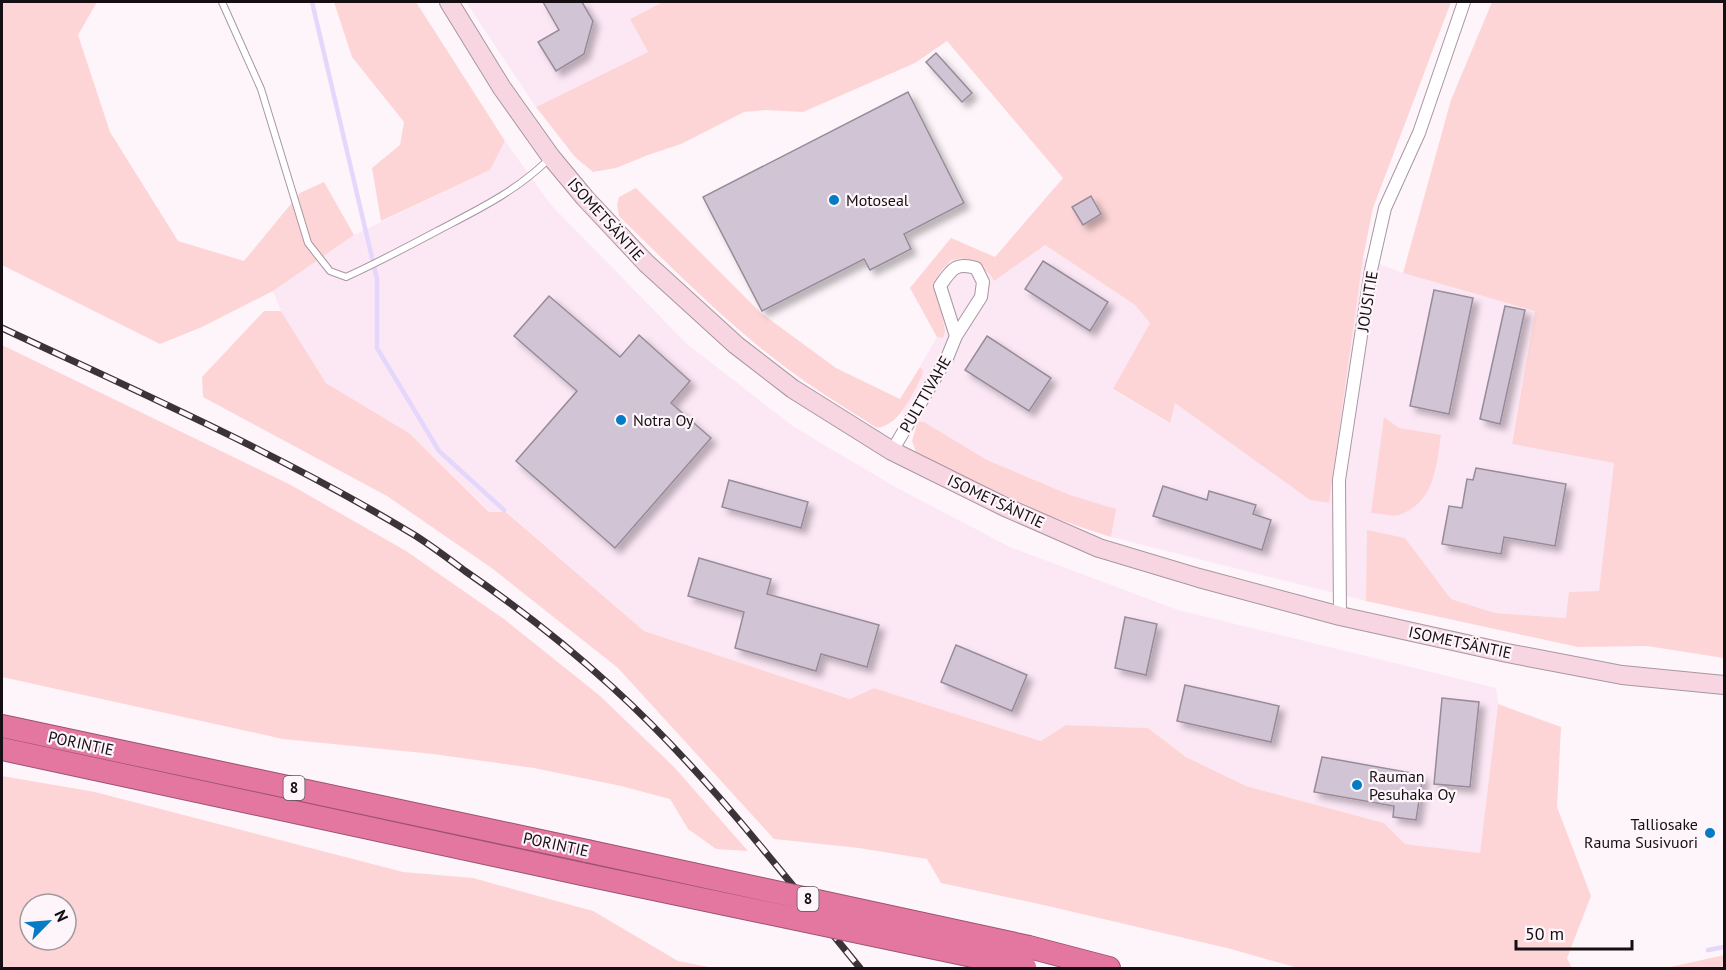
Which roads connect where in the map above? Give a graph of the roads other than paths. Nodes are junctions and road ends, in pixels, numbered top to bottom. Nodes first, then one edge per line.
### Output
1 (222, 2) edge
2 (449, 2) edge
3 (1464, 2) edge
4 (551, 157) junction
5 (956, 336) junction
6 (892, 451) junction
7 (1340, 616) junction
8 (1725, 685) edge
9 (2, 726) edge
10 (2, 749) edge
11 (1028, 961) edge
12 (1109, 969) edge

1 - 4 lane
2 - 4 main road, ISOMETSÄNTIE
3 - 7 street, JOUSITIE
4 - 6 main road, ISOMETSÄNTIE
5 - 5 street, PULTTIVAHE
5 - 6 street, PULTTIVAHE
6 - 7 main road, ISOMETSÄNTIE
7 - 8 main road, ISOMETSÄNTIE
9 - 11 highway, PORINTIE / 8, bridge
10 - 11 highway, PORINTIE / 8, bridge
11 - 12 highway, PORINTIE / 8

